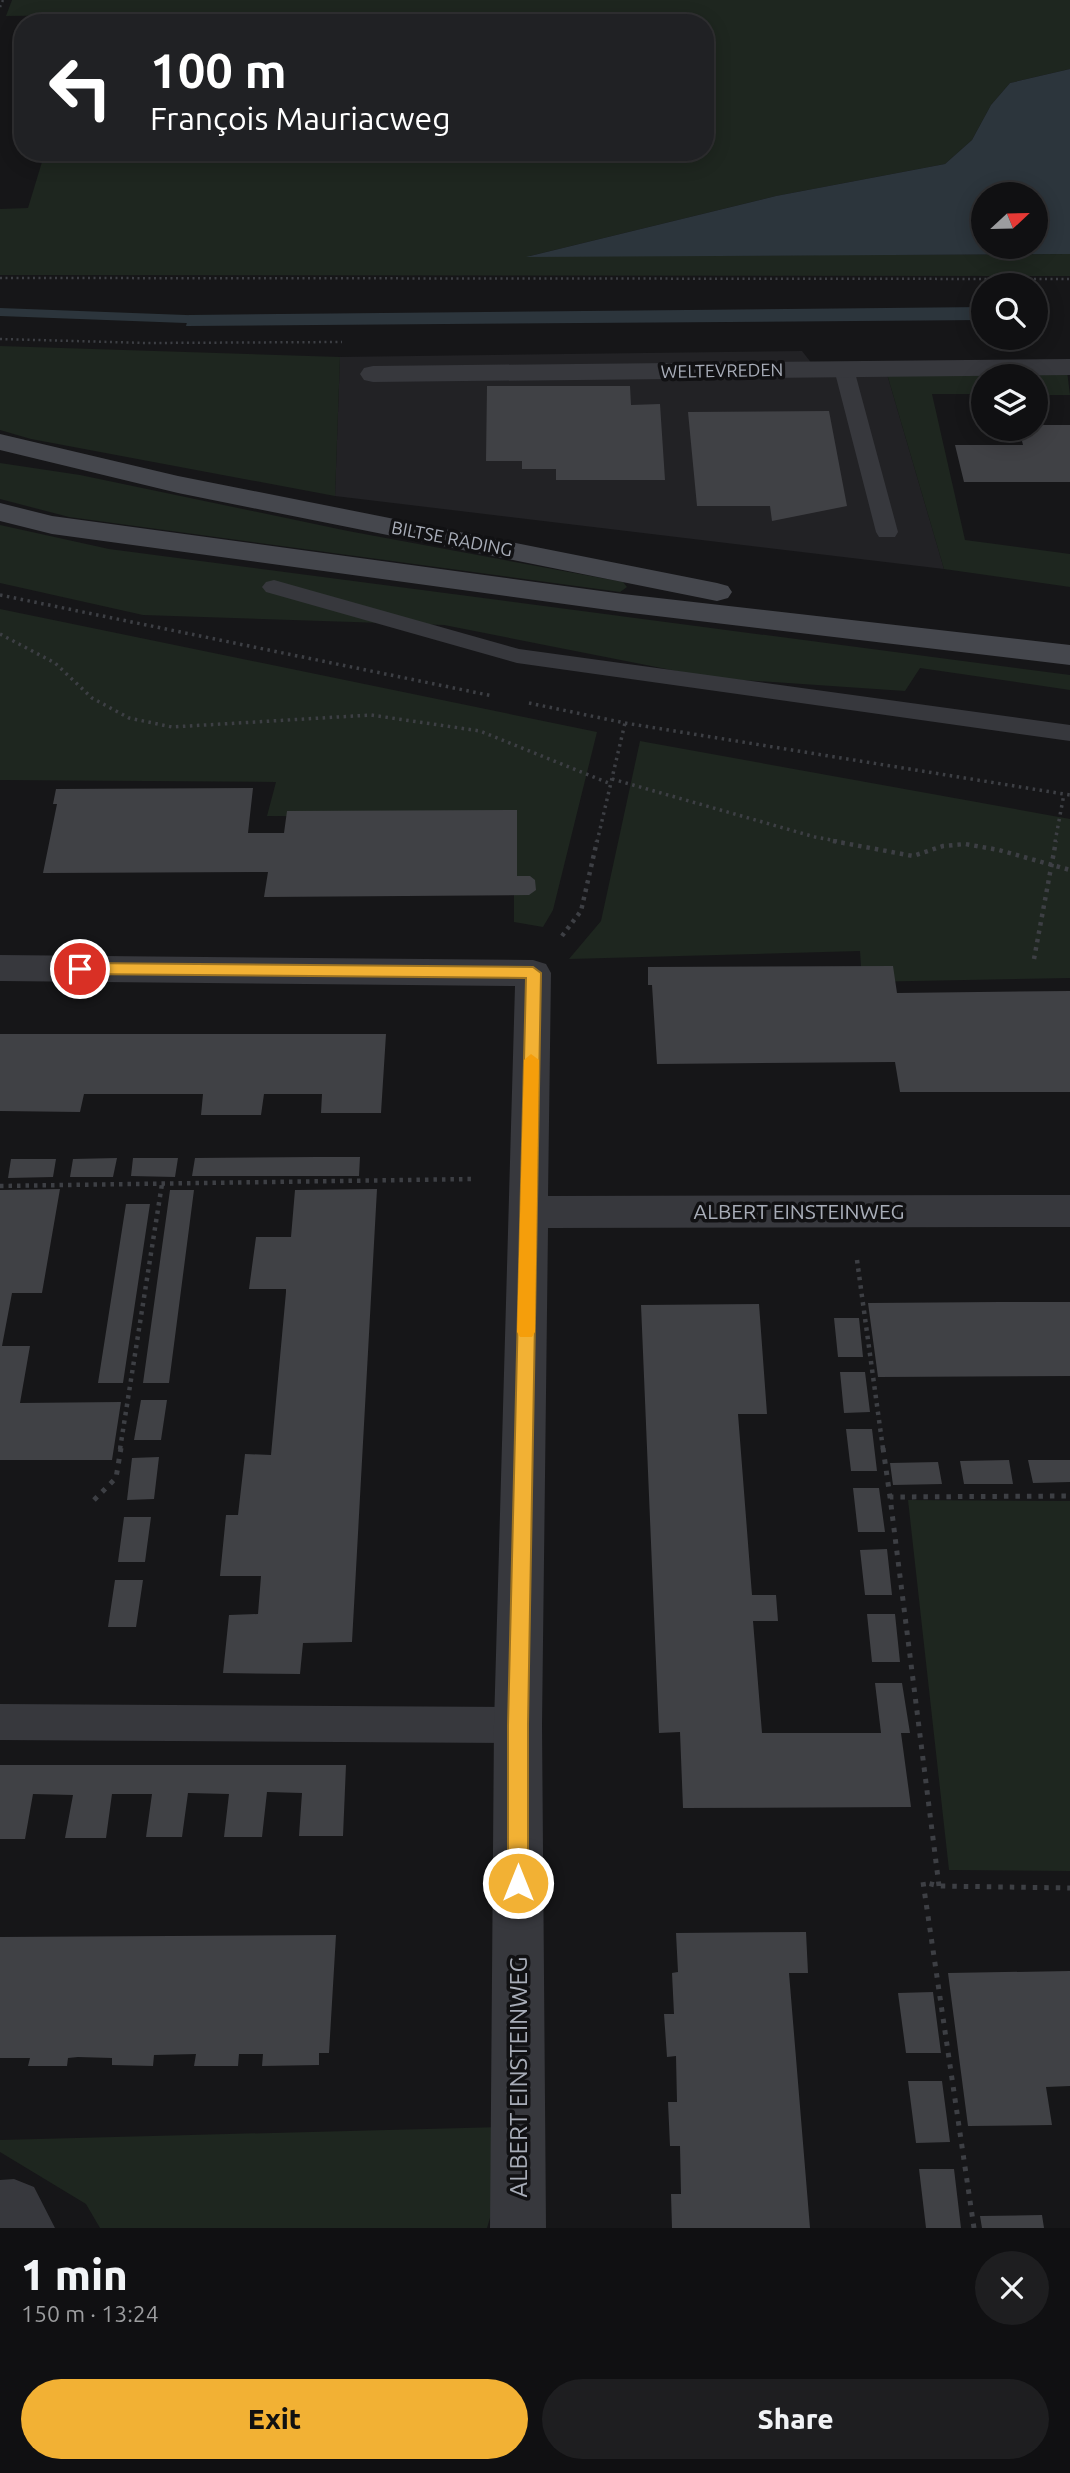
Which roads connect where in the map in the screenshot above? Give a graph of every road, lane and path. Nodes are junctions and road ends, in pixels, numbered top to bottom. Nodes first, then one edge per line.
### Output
1 (3, 0) edge
2 (0, 8) edge
3 (0, 278) edge
4 (1070, 279) edge
5 (1070, 367) edge
6 (844, 369) junction
7 (373, 374) dead end
8 (0, 442) edge
9 (0, 512) edge
10 (887, 532) dead end
11 (274, 587) dead end
12 (0, 634) edge
13 (904, 634) junction
14 (1070, 655) edge
15 (625, 723) dead end
16 (1070, 733) edge
17 (611, 781) junction
18 (1064, 794) dead end
19 (1052, 865) junction
20 (1070, 870) edge
21 (1034, 959) dead end
22 (0, 968) edge
23 (533, 973) junction
24 (162, 1184) junction
25 (0, 1186) edge
26 (529, 1195) junction
27 (850, 1211) junction
28 (1070, 1211) edge
29 (1070, 1496) edge
30 (890, 1497) junction
31 (94, 1500) dead end
32 (0, 1722) edge
33 (518, 1725) junction
34 (939, 1886) junction
35 (1070, 1888) edge
36 (0, 2208) edge
37 (27, 2228) edge
38 (518, 2228) edge
39 (974, 2228) edge

1 - 2 path
3 - 4 path
5 - 6 street, WELTEVREDEN
6 - 7 street, WELTEVREDEN
6 - 10 lane
8 - 13 main road, BILTSE RADING
9 - 13 main road, BILTSE RADING
11 - 16 lane
12 - 17 path
13 - 14 main road, BILTSE RADING
15 - 17 path
17 - 19 path
17 - 23 path
18 - 19 path
19 - 20 path
19 - 21 path
22 - 23 street
23 - 26 street, ALBERT EINSTEINWEG
24 - 25 path
24 - 26 path
24 - 31 path
26 - 27 street, ALBERT EINSTEINWEG
26 - 33 street, ALBERT EINSTEINWEG
27 - 28 street, ALBERT EINSTEINWEG
27 - 30 path
29 - 30 path
30 - 34 path
32 - 33 lane
33 - 38 street, ALBERT EINSTEINWEG
34 - 35 path
34 - 39 path
36 - 37 street

